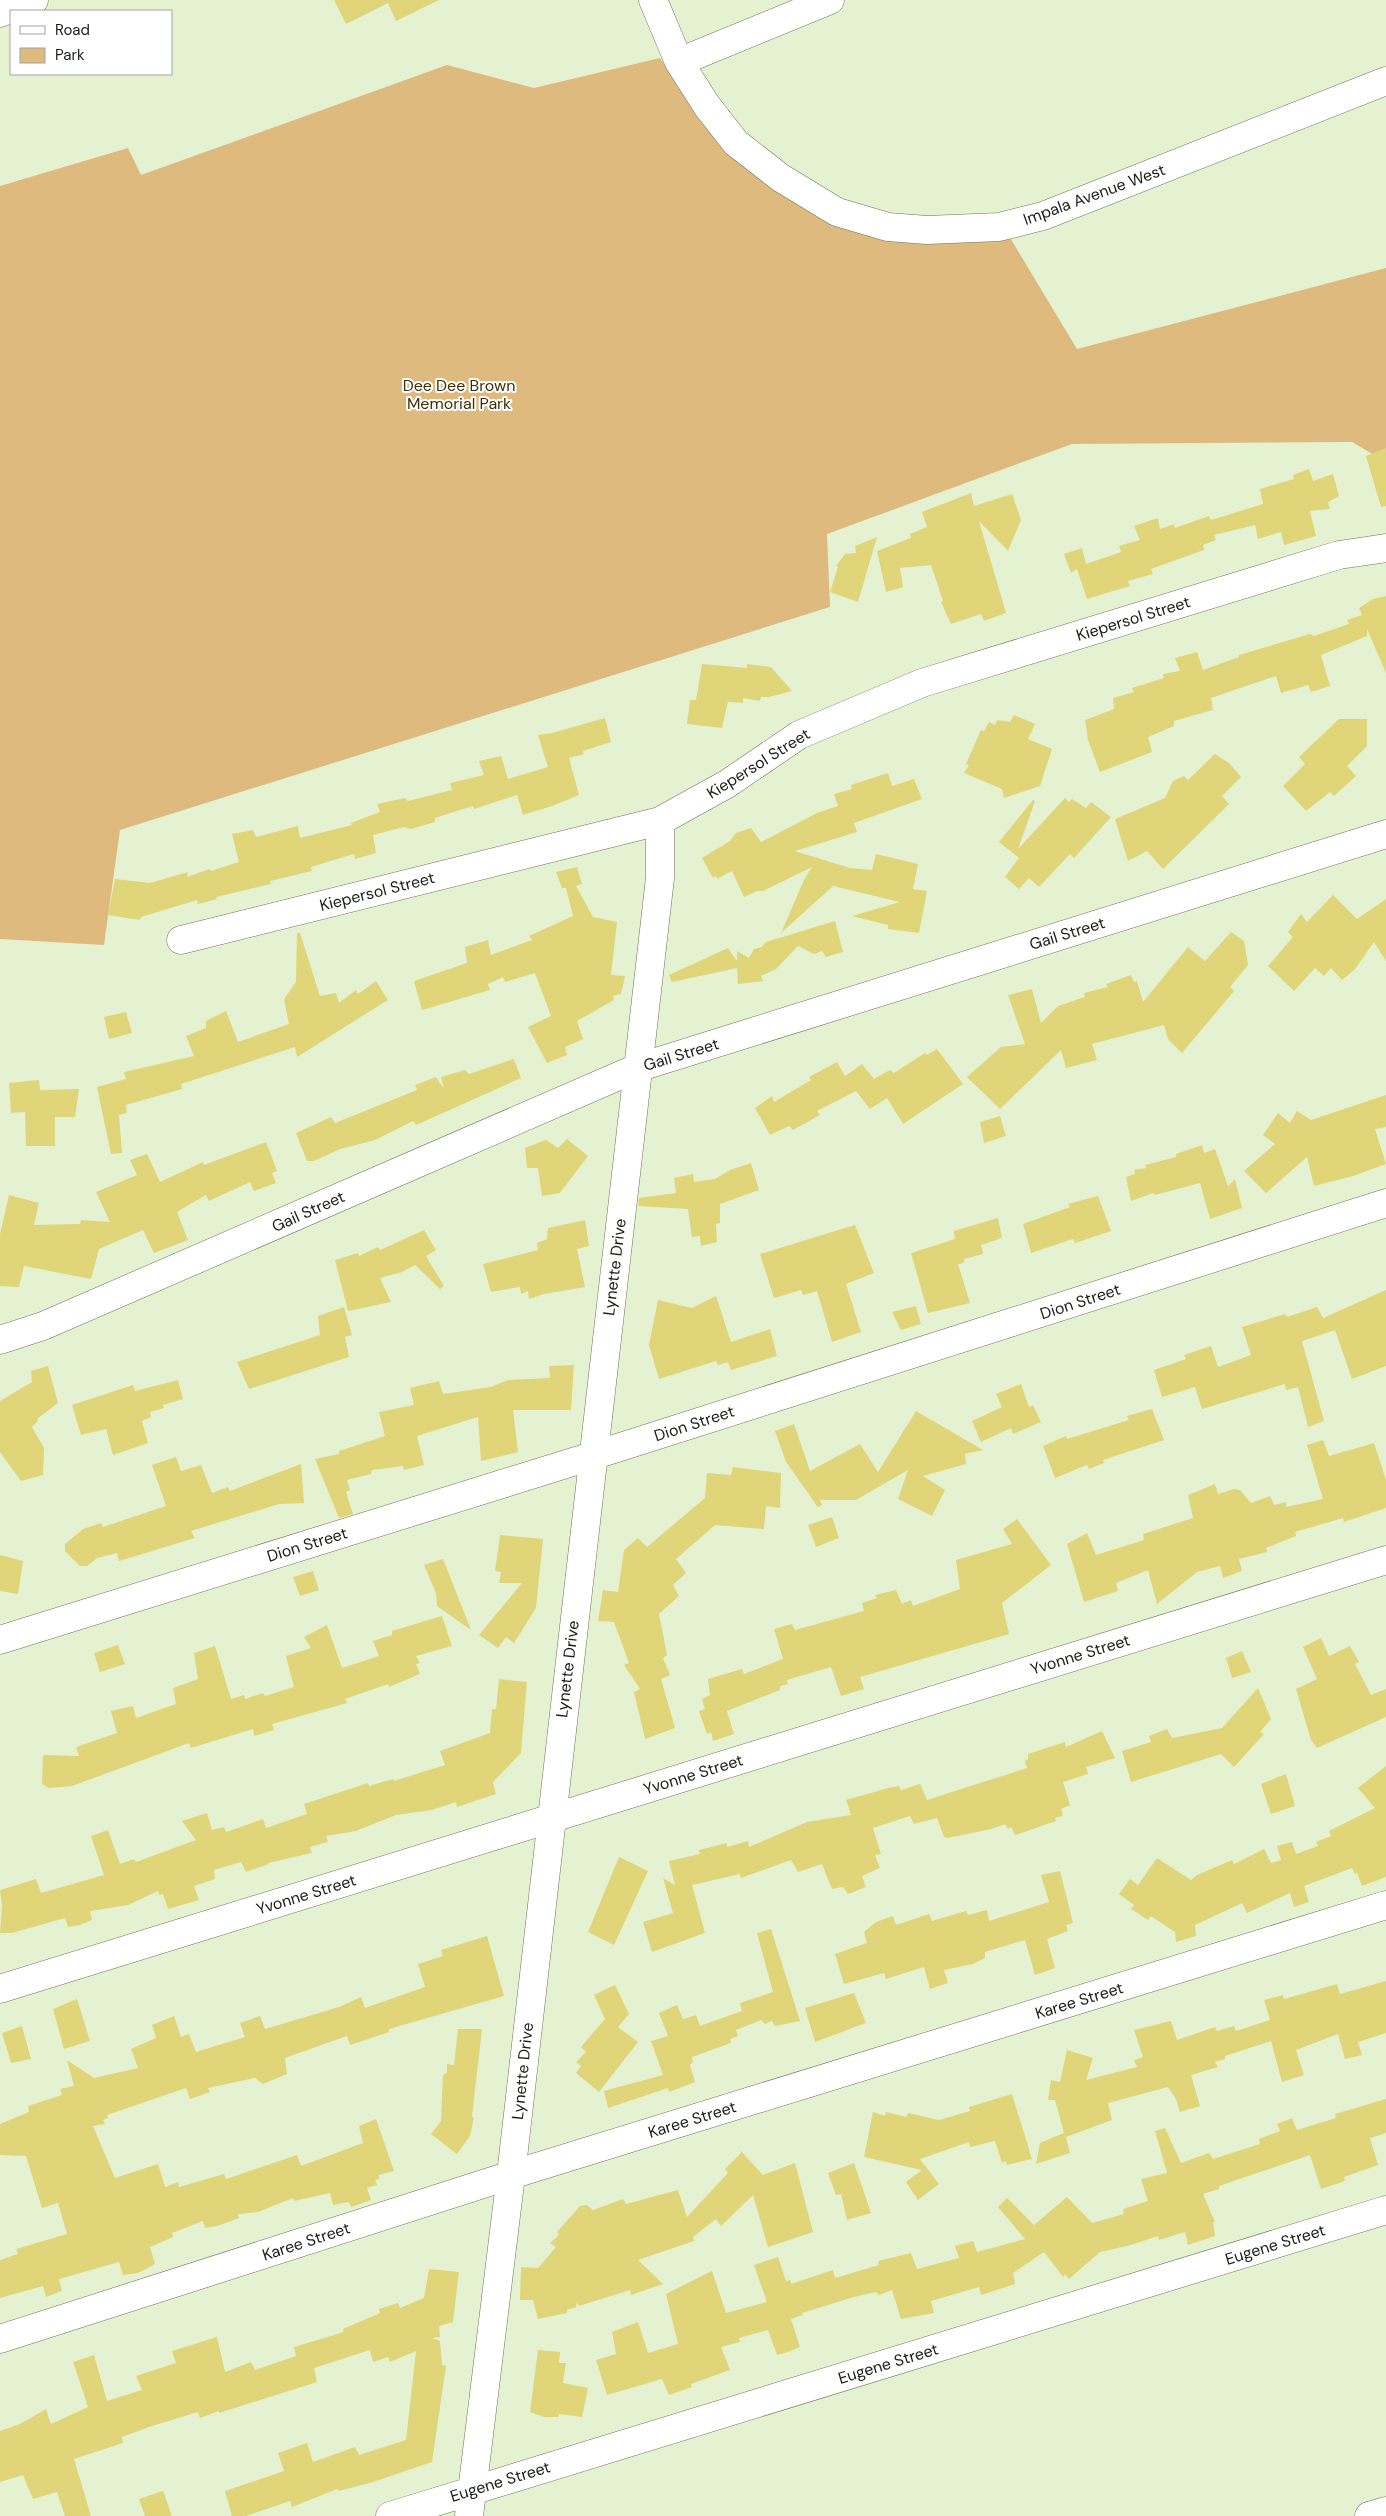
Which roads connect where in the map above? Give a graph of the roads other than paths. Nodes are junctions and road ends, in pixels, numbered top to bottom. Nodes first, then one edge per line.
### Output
1 (34, 0) edge
2 (653, 0) edge
3 (830, 0) edge
4 (0, 13) edge
5 (679, 62) junction
6 (1386, 81) edge
7 (1386, 548) edge
8 (660, 821) junction
9 (1386, 834) edge
10 (181, 940) dead end
11 (637, 1068) junction
12 (1386, 1203) edge
13 (0, 1340) edge
14 (592, 1456) junction
15 (1386, 1560) edge
16 (0, 1640) edge
17 (550, 1818) junction
18 (1386, 1905) edge
19 (0, 1989) edge
20 (511, 2175) junction
21 (1386, 2210) edge
22 (0, 2339) edge
23 (470, 2503) edge
24 (1386, 2510) edge
25 (390, 2516) edge
26 (1369, 2516) edge

1 - 4 street
2 - 5 street, Impala Avenue West
3 - 5 street
5 - 6 street, Impala Avenue West
7 - 8 street, Kiepersol Street
8 - 10 street, Kiepersol Street
8 - 11 street, Lynette Drive
9 - 11 street, Gail Street
11 - 13 street, Gail Street
11 - 14 street, Lynette Drive
12 - 14 street, Dion Street
14 - 16 street, Dion Street
14 - 17 street, Lynette Drive
15 - 17 street, Yvonne Street
17 - 19 street, Yvonne Street
17 - 20 street, Lynette Drive
18 - 20 street, Karee Street
20 - 22 street, Karee Street
20 - 23 street, Lynette Drive
21 - 23 street, Eugene Street
23 - 25 street, Eugene Street
24 - 26 street

